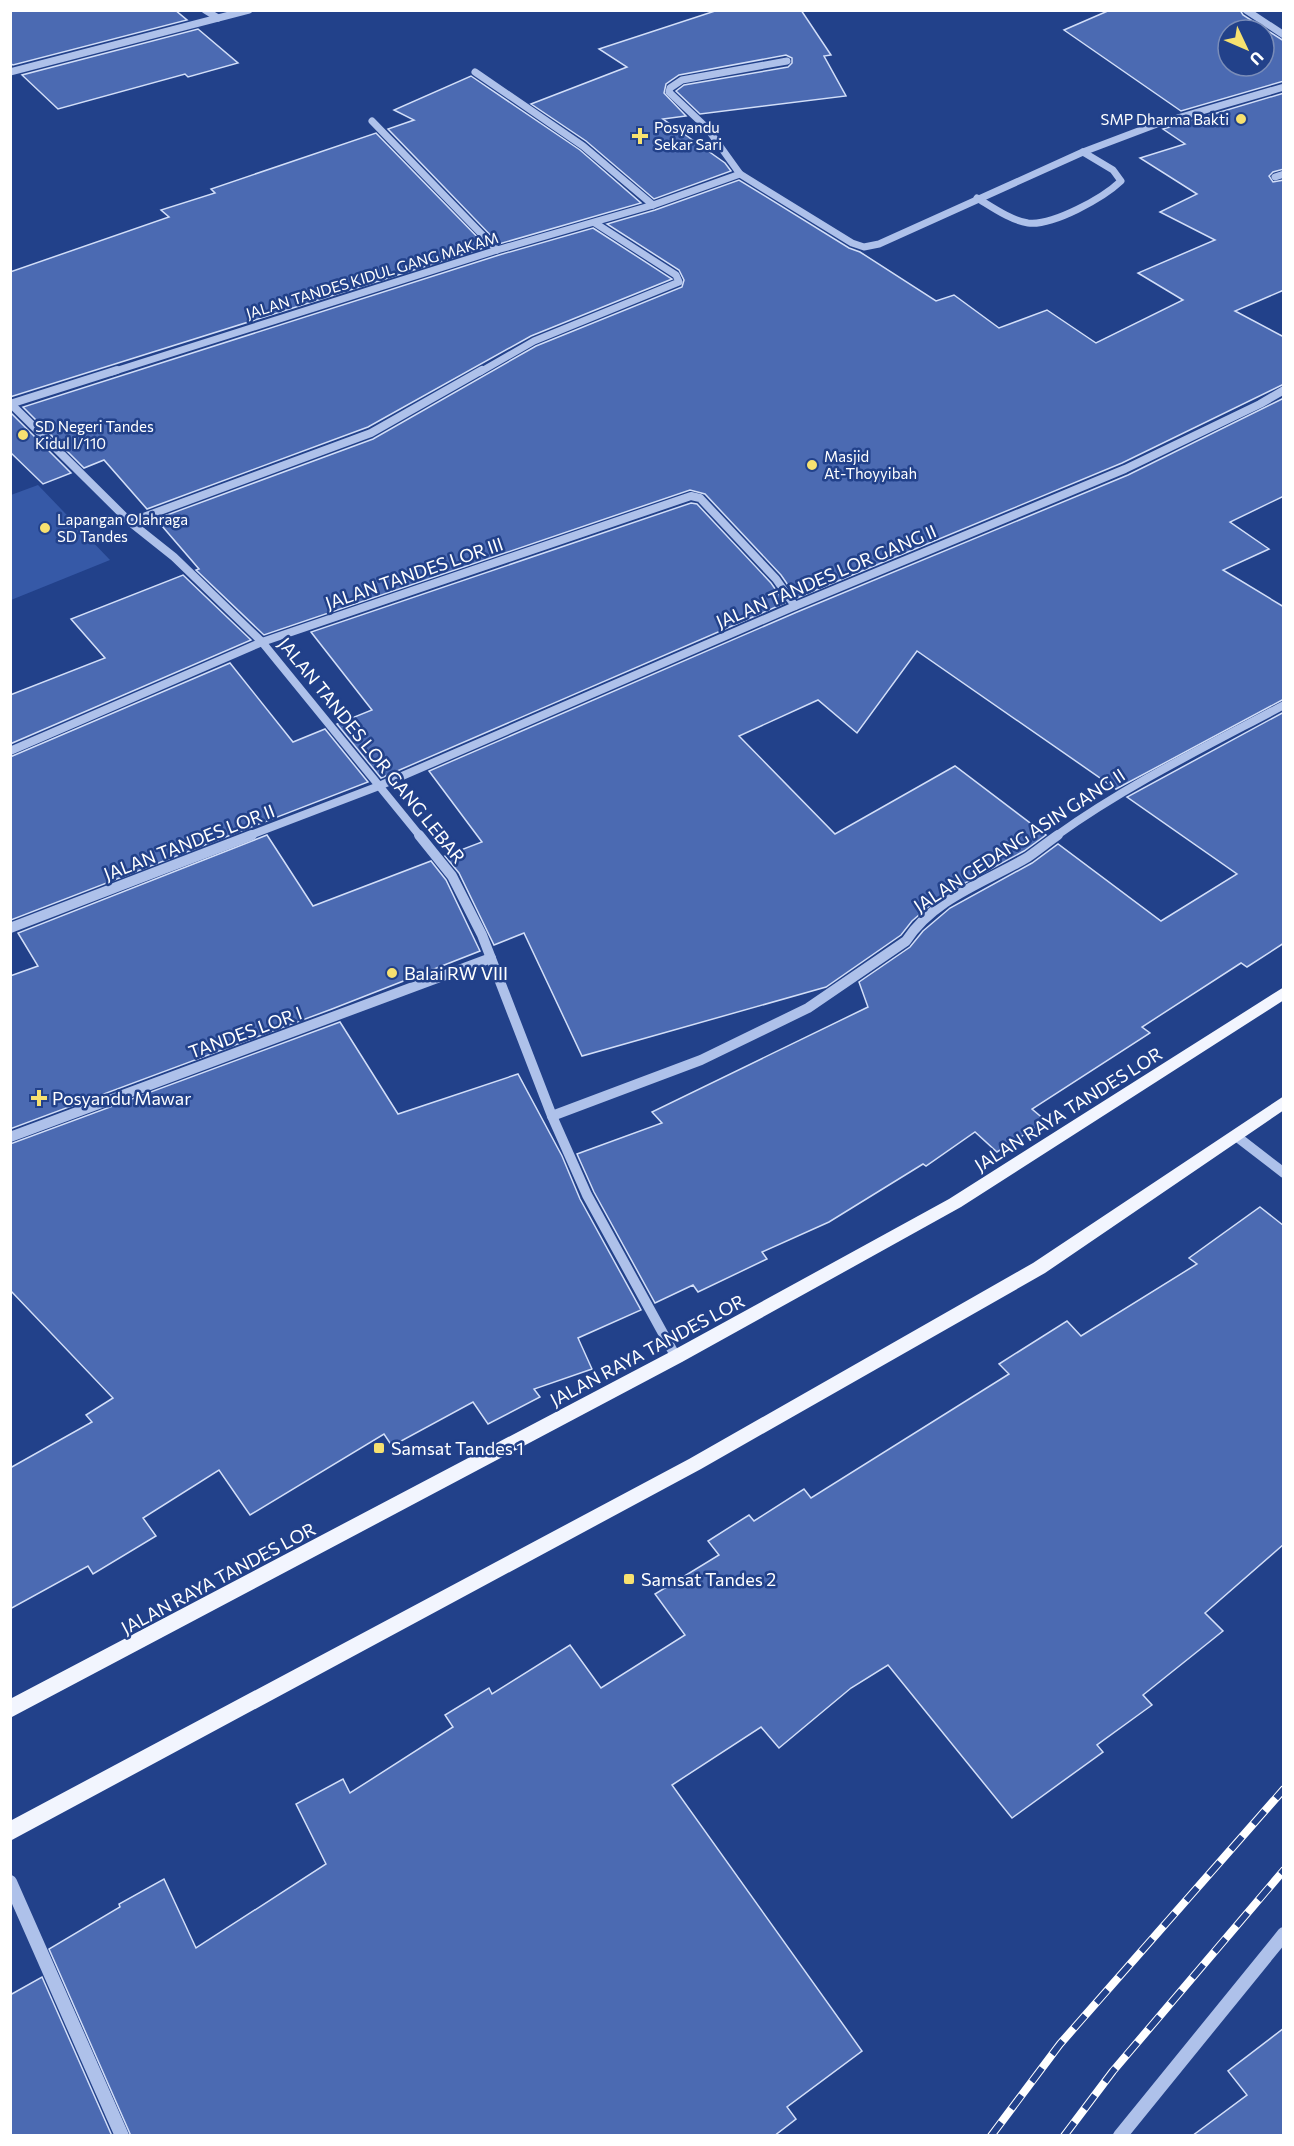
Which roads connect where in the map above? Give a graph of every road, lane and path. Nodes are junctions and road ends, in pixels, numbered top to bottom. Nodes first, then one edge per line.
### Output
1 (205, 10) edge
2 (249, 10) edge
3 (1246, 10) edge
4 (218, 18) junction
5 (1284, 35) edge
6 (788, 61) dead end
7 (10, 72) edge
8 (475, 72) dead end
9 (1284, 87) edge
10 (372, 121) dead end
11 (1083, 152) junction
12 (740, 174) junction
13 (1284, 174) edge
14 (1275, 177) dead end
15 (977, 198) junction
16 (653, 205) junction
17 (595, 223) junction
18 (497, 250) junction
19 (1284, 390) edge
20 (11, 404) edge
21 (130, 522) junction
22 (795, 606) junction
23 (262, 642) junction
24 (1284, 705) edge
25 (10, 751) edge
26 (379, 786) junction
27 (10, 928) edge
28 (491, 958) junction
29 (1284, 992) edge
30 (1284, 1102) edge
31 (552, 1116) junction
32 (1236, 1136) junction
33 (10, 1137) edge
34 (1284, 1173) edge
35 (676, 1357) junction
36 (10, 1709) edge
37 (10, 1832) edge
38 (10, 1882) edge
39 (1284, 1934) edge
40 (122, 2136) edge
41 (1120, 2136) edge

1 - 4 street
2 - 4 street
3 - 5 street
4 - 7 street
6 - 12 street
8 - 16 street
9 - 11 street
10 - 18 street
11 - 15 street
11 - 15 street
12 - 15 street
12 - 16 street, JALAN TANDES KIDUL GANG MAKAM
13 - 14 street
16 - 17 street, JALAN TANDES KIDUL GANG MAKAM
17 - 18 street, JALAN TANDES KIDUL GANG MAKAM
17 - 21 street
18 - 20 street, JALAN TANDES KIDUL GANG MAKAM
19 - 22 street, JALAN TANDES LOR GANG II
20 - 21 street, JALAN TANDES LOR GANG LEBAR
21 - 23 street, JALAN TANDES LOR GANG LEBAR
22 - 23 street, JALAN TANDES LOR III
22 - 26 street, JALAN TANDES LOR GANG II
23 - 25 street, JALAN TANDES LOR III
23 - 26 street, JALAN TANDES LOR GANG LEBAR
24 - 31 street, JALAN GEDANG ASIN GANG II
26 - 27 street, JALAN TANDES LOR II
26 - 28 street, JALAN TANDES LOR GANG LEBAR
28 - 31 street, JALAN TANDES LOR GANG LEBAR
28 - 33 street, TANDES LOR I
29 - 35 main road, JALAN RAYA TANDES LOR
30 - 32 main road
31 - 35 street, JALAN TANDES LOR GANG LEBAR
32 - 34 street
32 - 37 main road
35 - 36 main road, JALAN RAYA TANDES LOR
38 - 40 street
39 - 41 street

